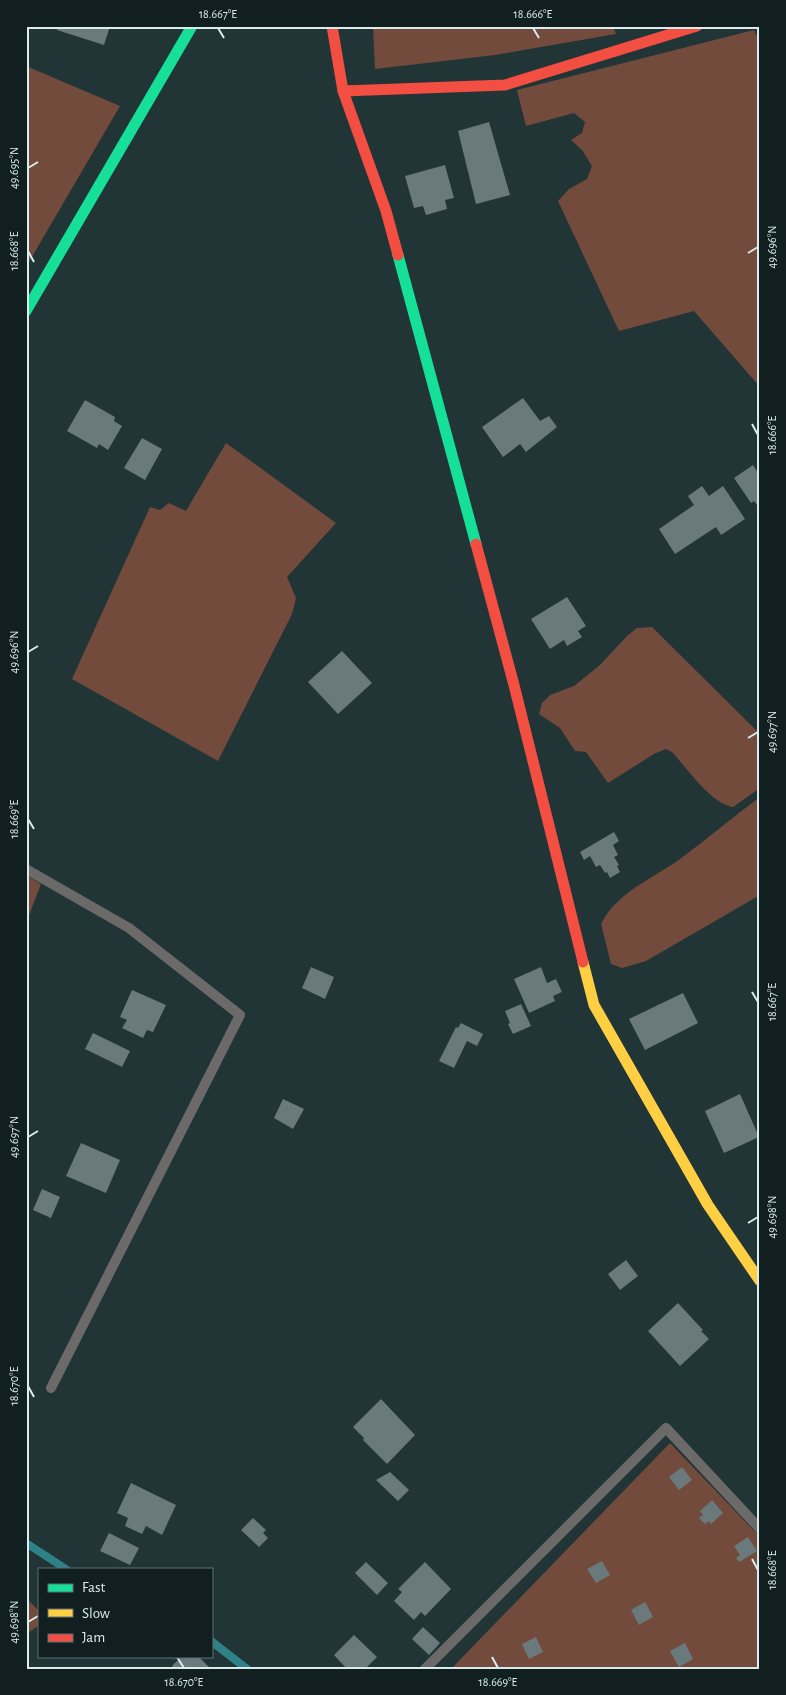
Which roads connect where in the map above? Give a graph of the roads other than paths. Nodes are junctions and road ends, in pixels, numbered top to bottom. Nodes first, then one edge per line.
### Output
1 (192, 26) edge
2 (697, 26) edge
3 (327, 29) edge
4 (342, 91) junction
5 (30, 299) edge
6 (26, 311) edge
7 (26, 869) edge
8 (760, 1281) edge
9 (51, 1388) dead end
10 (760, 1529) edge
11 (425, 1669) edge

1 - 5 street
2 - 4 street
3 - 4 street
4 - 8 street
5 - 6 street
7 - 9 lane
10 - 11 lane

